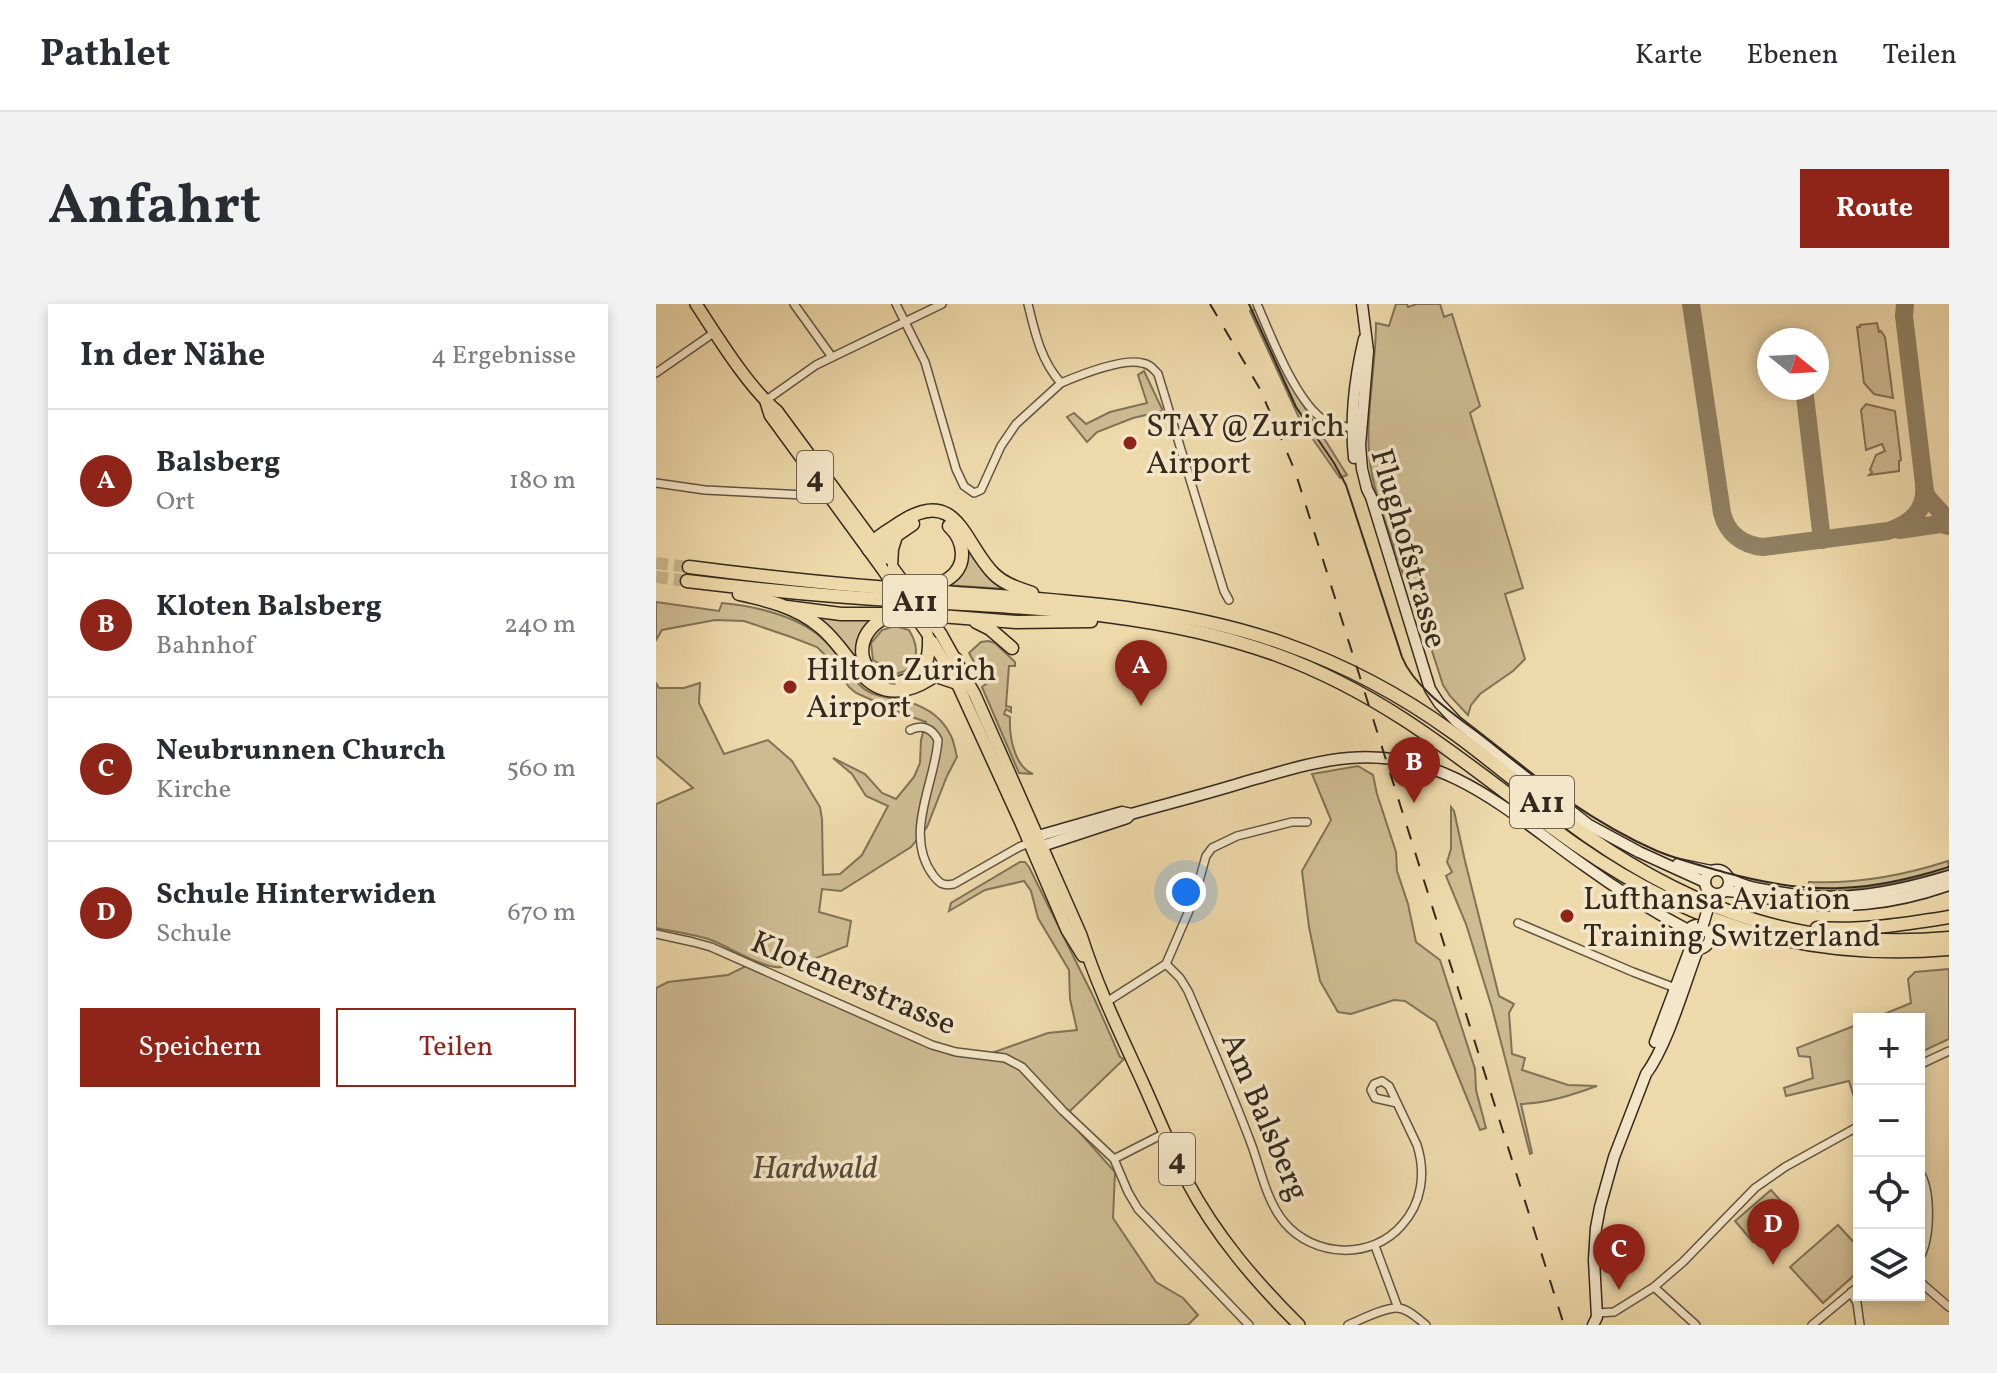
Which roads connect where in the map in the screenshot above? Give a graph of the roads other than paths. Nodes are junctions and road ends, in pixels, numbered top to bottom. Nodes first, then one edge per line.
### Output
1 (696, 304) edge
2 (794, 304) edge
3 (896, 304) edge
4 (942, 304) edge
5 (1028, 304) edge
6 (1257, 304) edge
7 (1362, 304) edge
8 (906, 322) junction
9 (715, 332) junction
10 (832, 357) junction
11 (656, 373) edge
12 (1061, 383) junction
13 (765, 401) junction
14 (1356, 430) junction
15 (656, 483) edge
16 (804, 495) dead end
17 (896, 536) junction
18 (873, 546) junction
19 (888, 567) junction
20 (687, 577) junction
21 (917, 590) junction
22 (1055, 600) junction
23 (1229, 600) dead end
24 (787, 607) junction
25 (895, 614) junction
26 (962, 617) junction
27 (1143, 620) junction
28 (1016, 622) junction
29 (932, 634) junction
30 (950, 663) junction
31 (919, 674) junction
32 (936, 676) junction
33 (957, 683) junction
34 (910, 730) dead end
35 (1307, 822) dead end
36 (1036, 842) junction
37 (1661, 861) junction
38 (1711, 871) junction
39 (1949, 876) edge
40 (1729, 878) junction
41 (1705, 882) junction
42 (1949, 885) edge
43 (1726, 891) junction
44 (1689, 894) junction
45 (1713, 894) junction
46 (1949, 917) edge
47 (1518, 923) dead end
48 (1703, 925) junction
49 (1688, 930) junction
50 (656, 934) edge
51 (1949, 938) edge
52 (1694, 948) junction
53 (1949, 949) edge
54 (1166, 964) junction
55 (1679, 990) junction
56 (1105, 1003) junction
57 (1949, 1051) edge
58 (1925, 1062) edge
59 (1397, 1103) dead end
60 (1853, 1129) edge
61 (1165, 1133) junction
62 (1114, 1159) junction
63 (1925, 1184) edge
64 (1925, 1235) edge
65 (1375, 1246) junction
66 (1925, 1286) edge
67 (1654, 1287) junction
68 (1851, 1292) joint
69 (1949, 1307) edge
70 (1398, 1308) junction
71 (1597, 1313) junction
72 (1249, 1325) edge
73 (1299, 1325) edge
74 (1348, 1325) edge
75 (1426, 1325) edge
76 (1593, 1325) edge
77 (1696, 1325) edge
78 (1812, 1325) edge
79 (1860, 1325) edge

1 - 9 main road, 4
2 - 10 street
3 - 8 street
4 - 8 street
5 - 12 street
6 - 14 street, Flughofstrasse
7 - 14 main road
8 - 10 street
8 - 12 street
9 - 11 street
9 - 13 main road, 4
10 - 13 street
12 - 23 street
13 - 18 main road, 4
14 - 37 main road, Flughofstrasse
15 - 16 street
17 - 18 highway
17 - 19 highway
17 - 21 highway
18 - 19 main road, 4
18 - 22 highway
19 - 29 main road, 4, bridge
20 - 21 highway, A11
20 - 24 highway
20 - 27 highway, A11
21 - 22 highway, A11
22 - 44 highway, A11
24 - 25 highway
24 - 32 highway
25 - 26 highway
25 - 31 highway
26 - 28 highway
26 - 28 highway
27 - 28 highway
27 - 53 highway, A11
29 - 30 main road, 4
29 - 31 highway
30 - 31 highway
30 - 32 highway
30 - 33 main road, 4
30 - 36 main road, 4
32 - 33 highway
33 - 36 main road, 4
34 - 36 street
35 - 54 street
36 - 49 main road
36 - 56 main road, 4
37 - 38 main road, Flughofstrasse
37 - 41 main road, Flughofstrasse
38 - 40 main road
38 - 41 main road
39 - 40 main road
40 - 43 main road
41 - 45 main road
42 - 43 main road
43 - 45 main road
44 - 46 highway, A11
44 - 51 highway
45 - 48 main road, bridge
47 - 55 street
48 - 49 main road
48 - 52 main road
49 - 52 main road
50 - 62 street, Klotenerstrasse
52 - 55 main road
54 - 56 street
54 - 65 street, Am Balsberg
55 - 71 main road
56 - 61 main road, 4
57 - 58 street
59 - 65 street
60 - 67 street
61 - 62 street
61 - 73 main road, 4
62 - 72 street
63 - 64 street
65 - 70 street
66 - 69 street
67 - 71 street
67 - 77 street
68 - 78 street
68 - 79 street
70 - 74 street
70 - 75 street
71 - 76 main road

